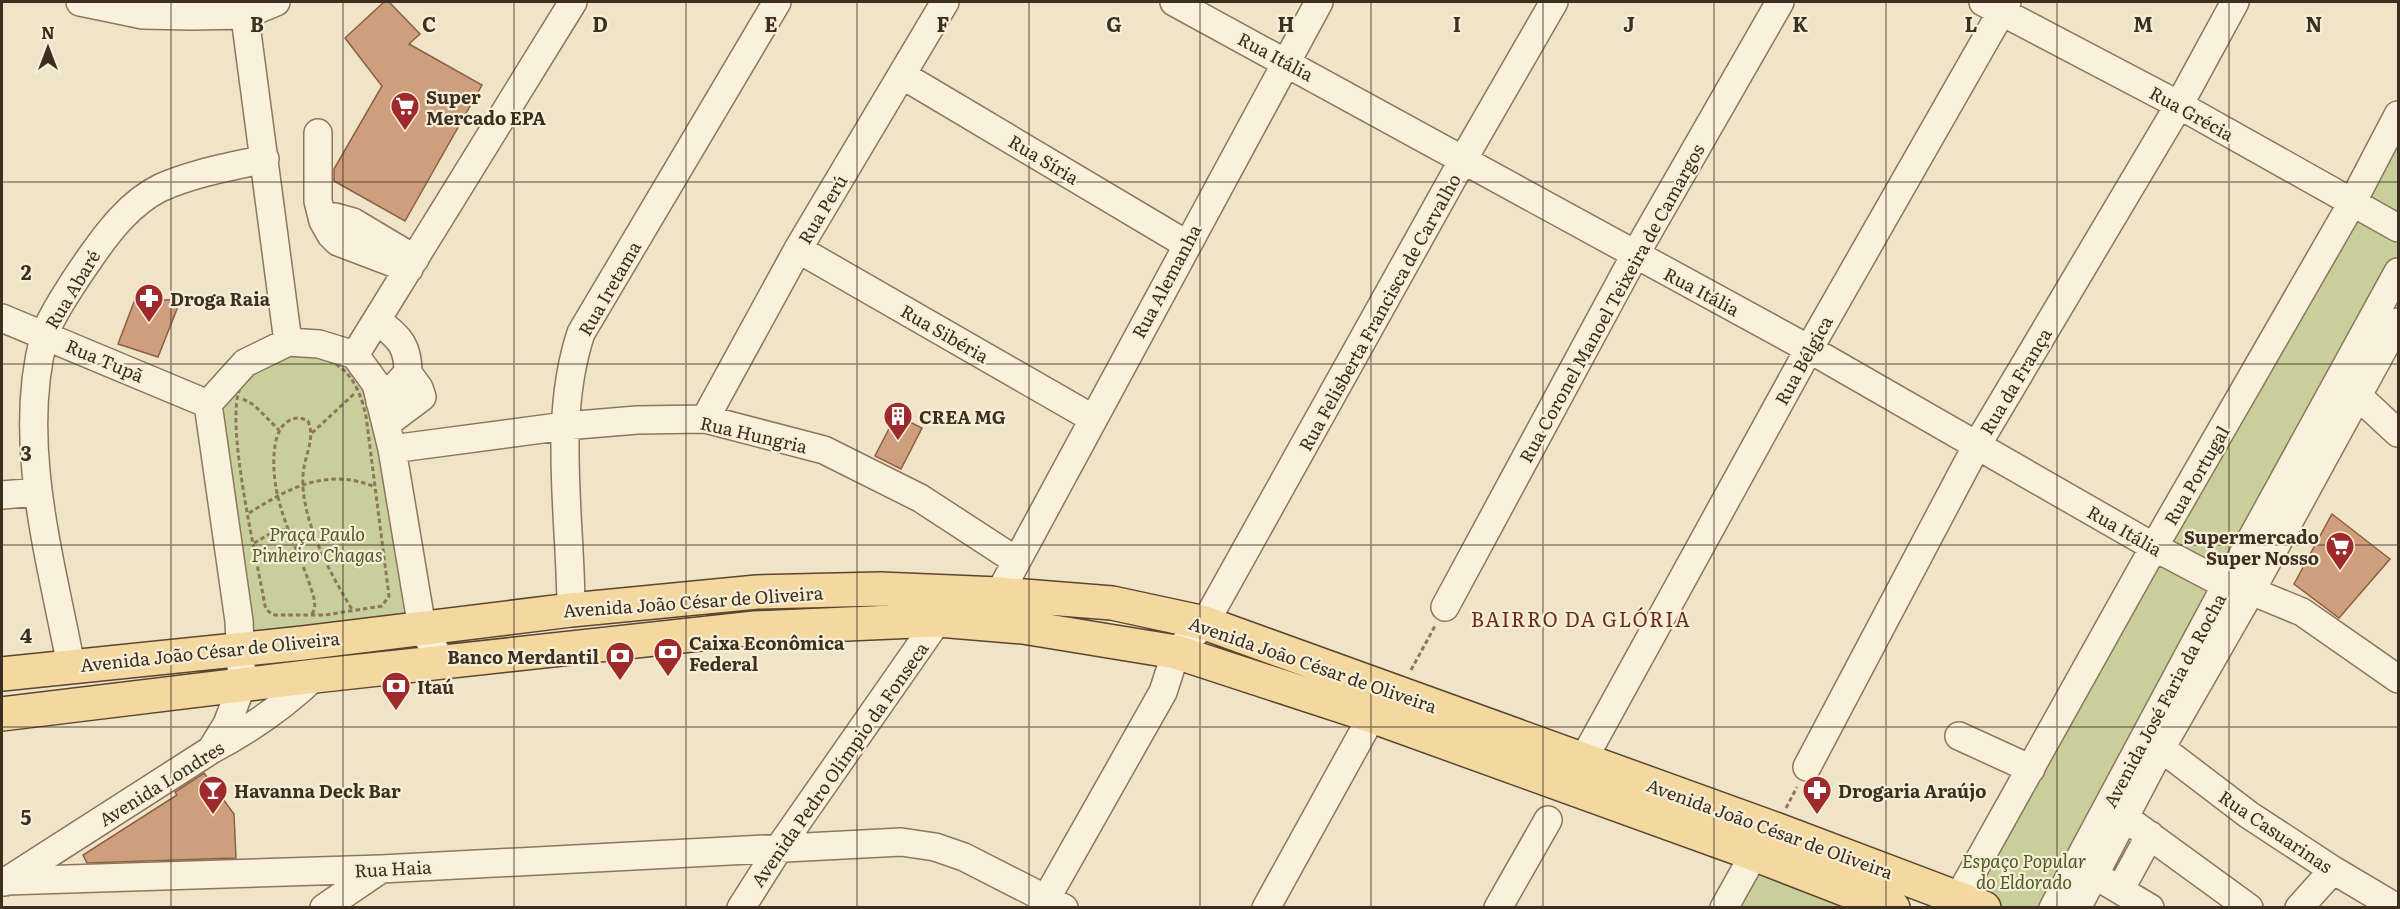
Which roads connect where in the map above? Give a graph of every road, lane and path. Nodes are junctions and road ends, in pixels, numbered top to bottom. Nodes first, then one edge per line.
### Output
1 (80, 2) edge
2 (276, 2) edge
3 (573, 2) edge
4 (777, 2) edge
5 (945, 2) edge
6 (1174, 2) edge
7 (1318, 2) edge
8 (1554, 2) edge
9 (1780, 2) edge
10 (2235, 2) edge
11 (1997, 5) edge
12 (244, 8) edge
13 (1286, 62) junction
14 (902, 75) junction
15 (2179, 105) junction
16 (2398, 115) edge
17 (318, 133) dead end
18 (265, 159) junction
19 (1464, 159) junction
20 (2352, 203) junction
21 (2398, 228) edge
22 (1186, 244) junction
23 (798, 249) junction
24 (1635, 255) junction
25 (412, 264) junction
26 (2398, 272) edge
27 (2, 318) edge
28 (377, 320) junction
29 (2398, 322) edge
30 (44, 334) junction
31 (288, 342) junction
32 (1809, 348) junction
33 (355, 356) junction
34 (236, 396) junction
35 (2359, 397) junction
36 (208, 404) junction
37 (379, 416) junction
38 (1092, 418) junction
39 (705, 419) junction
40 (565, 426) junction
41 (280, 430) junction
42 (312, 433) junction
43 (2398, 433) edge
44 (1977, 446) junction
45 (304, 485) junction
46 (375, 487) junction
47 (38, 492) junction
48 (2, 495) edge
49 (277, 496) junction
50 (249, 513) junction
51 (289, 528) junction
52 (254, 543) junction
53 (2154, 547) junction
54 (1015, 560) junction
55 (2238, 588) junction
56 (999, 594) junction
57 (1445, 607) joint
58 (571, 610) junction
59 (353, 611) junction
60 (312, 615) junction
61 (938, 620) junction
62 (1205, 623) junction
63 (422, 628) junction
64 (242, 649) junction
65 (1176, 652) junction
66 (442, 662) junction
67 (71, 666) junction
68 (1222, 668) junction
69 (2, 674) edge
70 (315, 676) junction
71 (2398, 679) edge
72 (242, 685) junction
73 (1399, 693) junction
74 (2, 714) edge
75 (1372, 716) junction
76 (1959, 736) dead end
77 (2161, 748) junction
78 (211, 750) junction
79 (1583, 760) junction
80 (1808, 767) joint
81 (2031, 769) junction
82 (2124, 817) junction
83 (1548, 820) dead end
84 (1775, 829) junction
85 (2150, 835) junction
86 (780, 848) junction
87 (1754, 854) junction
88 (381, 869) junction
89 (2333, 870) junction
90 (2093, 874) junction
91 (4, 883) edge
92 (2120, 890) junction
93 (1971, 903) edge
94 (1050, 904) edge
95 (324, 908) edge
96 (741, 908) edge
97 (1266, 908) edge
98 (1498, 908) edge
99 (1724, 908) edge
100 (1893, 908) edge
101 (2053, 908) edge
102 (2077, 908) edge
103 (2150, 908) edge
104 (2249, 908) edge
105 (2299, 908) edge
106 (2397, 908) edge

1 - 12 street
2 - 12 street
3 - 25 street
4 - 40 street, Rua Iretama
5 - 14 street, Rua Perú
6 - 13 street, Rua Itália
7 - 13 street, Rua Alemanha
8 - 19 street, Rua Felisberta Francisca de Carvalho
9 - 24 street, Rua Coronel Manoel Teixeira de Camargos
10 - 15 street, Rua da França
11 - 15 street, Rua Grécia
11 - 32 street, Rua Bélgica
12 - 18 street
13 - 19 street, Rua Itália
13 - 22 street, Rua Alemanha
14 - 22 street, Rua Síria
14 - 23 street, Rua Perú
15 - 20 street, Rua Grécia
15 - 44 street, Rua da França
16 - 20 street, Rua Portugal
17 - 25 street
18 - 30 street, Rua Abaré
18 - 31 street
19 - 24 street, Rua Itália
19 - 62 street, Rua Felisberta Francisca de Carvalho
20 - 21 street, Rua Grécia
20 - 53 street, Rua Portugal
22 - 38 street, Rua Alemanha
23 - 38 street, Rua Sibéria
23 - 39 street, Rua Perú
24 - 32 street, Rua Itália
24 - 57 street, Rua Coronel Manoel Teixeira de Camargos
25 - 28 street
26 - 55 street, Avenida José Faria da Rocha
27 - 30 street, Rua Tupã
28 - 33 street
28 - 37 street
29 - 35 street, Avenida José Faria da Rocha
30 - 36 street, Rua Tupã
30 - 47 street, Rua Abaré
31 - 33 street
31 - 36 street
32 - 44 street, Rua Itália
32 - 79 street, Rua Bélgica
33 - 37 street
34 - 37 path
34 - 41 path
34 - 50 path
35 - 43 street
35 - 55 street, Avenida José Faria da Rocha
36 - 64 street
37 - 40 street, Rua Hungria
37 - 42 path
37 - 46 path
37 - 63 street
38 - 54 street, Rua Alemanha
39 - 40 street, Rua Hungria
39 - 54 street, Rua Hungria
40 - 58 street, Rua Iretama
41 - 42 path
41 - 49 path
42 - 45 path
44 - 53 street, Rua Itália
44 - 80 street, Rua da França
45 - 46 path
45 - 49 path
45 - 59 path
46 - 59 path
47 - 48 street
47 - 67 street, Rua Abaré
49 - 50 path
49 - 51 path
50 - 52 path
51 - 52 path
51 - 60 path
52 - 60 path
53 - 55 street, Rua Itália
53 - 81 street, Rua Portugal
54 - 56 street
55 - 71 street, Rua Itália
55 - 77 street, Avenida José Faria da Rocha
55 - 101 street, Avenida José Faria da Rocha
56 - 58 main road, Avenida João César de Oliveira
56 - 62 main road, Avenida João César de Oliveira
57 - 73 path
58 - 63 main road, Avenida João César de Oliveira
59 - 60 path
61 - 65 main road, Avenida João César de Oliveira
61 - 66 main road, Avenida João César de Oliveira
61 - 86 street, Avenida Pedro Olímpio da Fonseca
62 - 65 street, Rua Felisberta Francisca de Carvalho
62 - 68 street
62 - 73 main road, Avenida João César de Oliveira
63 - 64 main road, Avenida João César de Oliveira
63 - 66 street
64 - 67 main road, Avenida João César de Oliveira
64 - 72 street
65 - 68 main road, Avenida João César de Oliveira
65 - 94 street
66 - 70 main road, Avenida João César de Oliveira
67 - 69 main road, Avenida João César de Oliveira
68 - 75 main road, Avenida João César de Oliveira
70 - 72 main road, Avenida João César de Oliveira
70 - 78 street, Avenida Londres
72 - 74 main road, Avenida João César de Oliveira
72 - 78 street
73 - 79 main road, Avenida João César de Oliveira
75 - 87 main road, Avenida João César de Oliveira
75 - 97 street
76 - 81 street
77 - 82 street, Avenida José Faria da Rocha
77 - 89 street, Rua Casuarinas
78 - 91 street, Avenida Londres
79 - 84 main road, Avenida João César de Oliveira
80 - 84 path
81 - 93 street, Rua Portugal
82 - 85 street
82 - 90 street, Avenida José Faria da Rocha
83 - 98 street
84 - 93 main road, Avenida João César de Oliveira
85 - 92 street
85 - 104 street
86 - 88 street, Rua Haia
86 - 94 street, Rua Haia
86 - 96 street, Avenida Pedro Olímpio da Fonseca
87 - 99 street
87 - 100 main road, Avenida João César de Oliveira
88 - 91 street, Rua Haia
88 - 95 street
89 - 105 street
89 - 106 street, Rua Casuarinas
90 - 92 street
90 - 102 street, Avenida José Faria da Rocha
92 - 103 street

